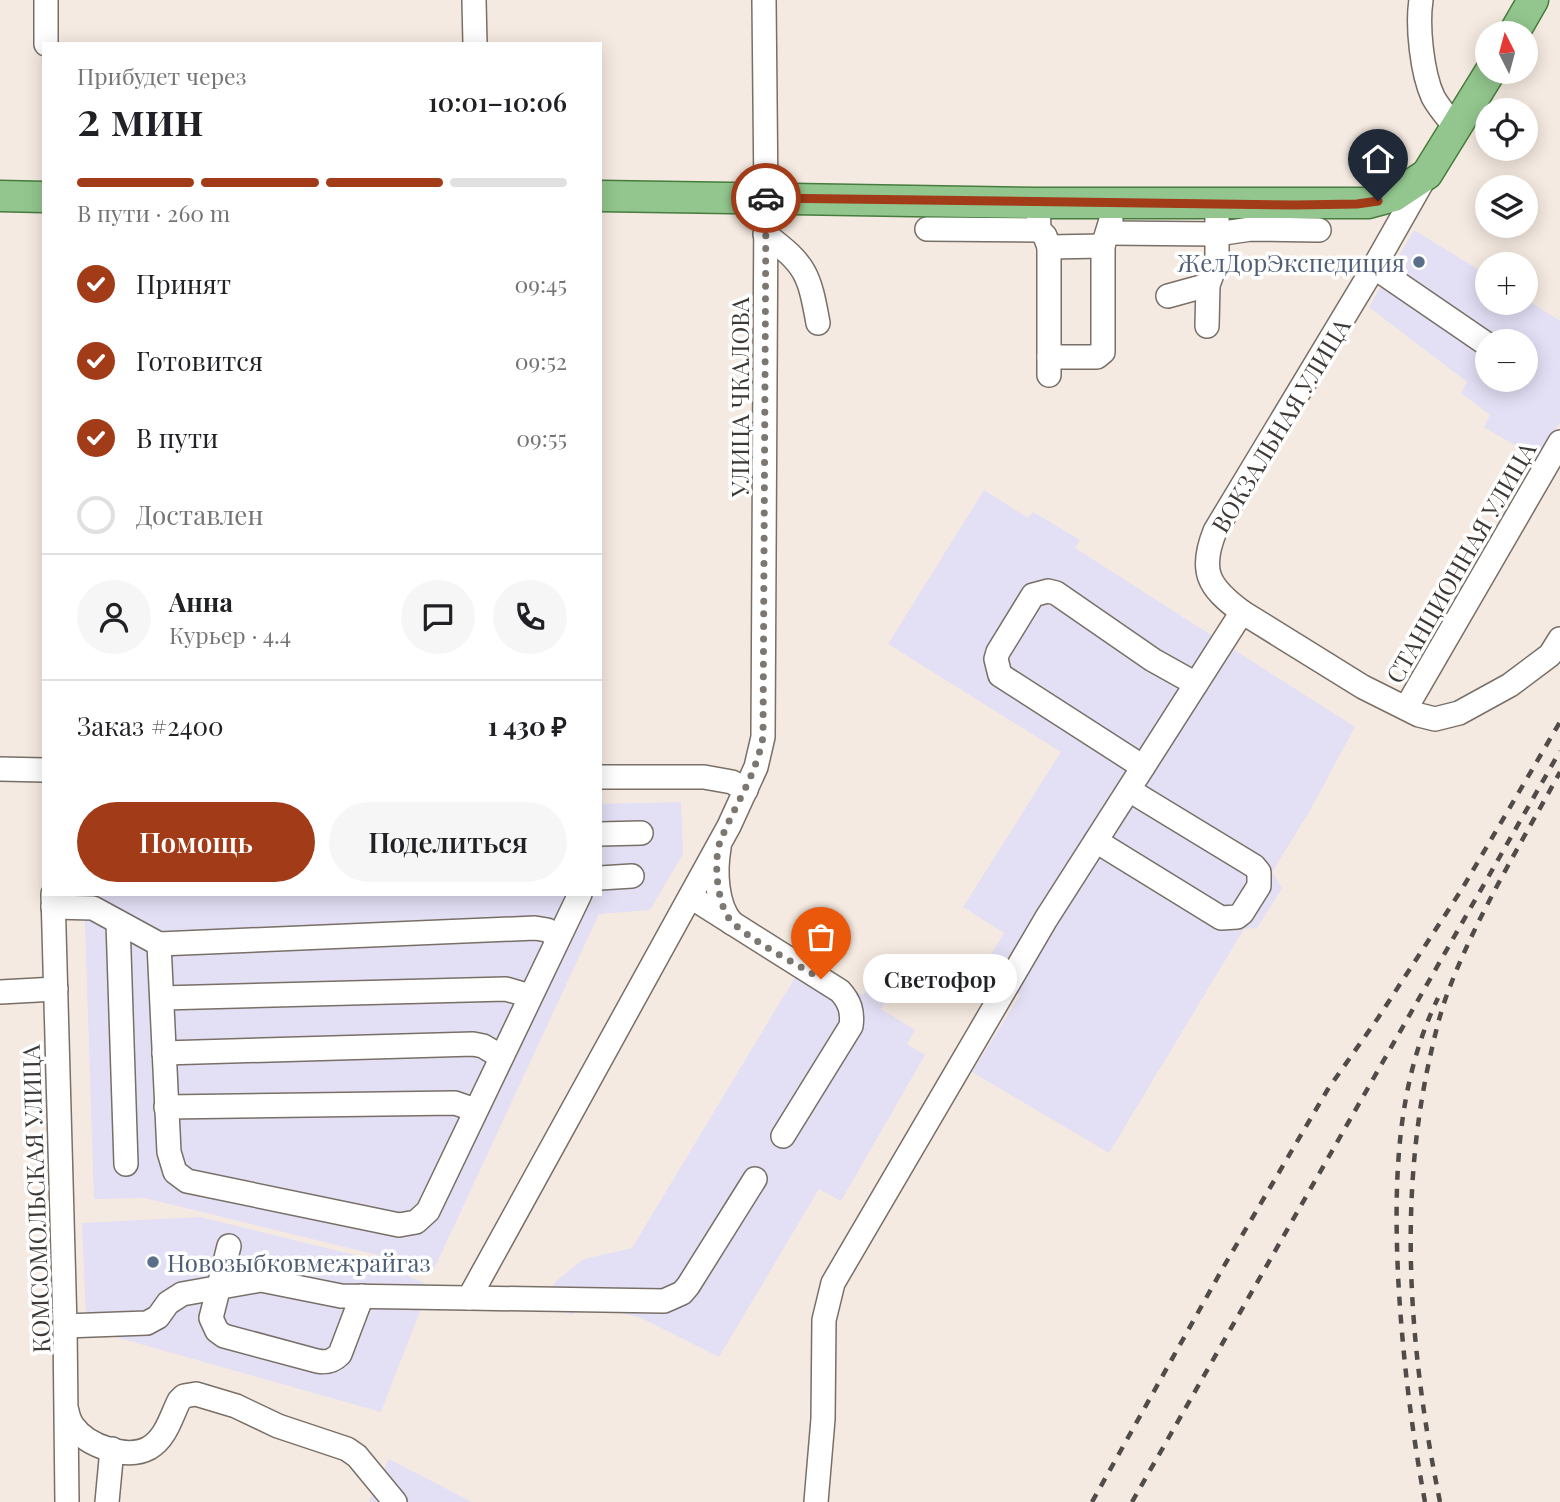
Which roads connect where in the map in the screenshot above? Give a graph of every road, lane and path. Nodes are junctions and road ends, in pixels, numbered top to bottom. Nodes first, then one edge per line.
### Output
1 (46, 0) edge
2 (474, 0) edge
3 (764, 0) edge
4 (1421, 0) edge
5 (1533, 0) edge
6 (1521, 21) edge
7 (46, 42) edge
8 (475, 42) edge
9 (1482, 84) edge
10 (1455, 128) junction
11 (1427, 174) junction
12 (0, 196) edge
13 (602, 196) edge
14 (42, 197) edge
15 (766, 198) junction
16 (1111, 203) junction
17 (1217, 204) junction
18 (1357, 204) junction
19 (1042, 226) junction
20 (927, 229) dead end
21 (1319, 230) dead end
22 (765, 234) junction
23 (1217, 234) junction
24 (1106, 240) junction
25 (1388, 242) junction
26 (1374, 267) junction
27 (1208, 285) junction
28 (1168, 296) dead end
29 (818, 323) dead end
30 (1207, 326) dead end
31 (1475, 336) edge
32 (1560, 442) edge
33 (1242, 612) junction
34 (1560, 639) edge
35 (1196, 684) junction
36 (1406, 708) junction
37 (1143, 767) junction
38 (0, 769) edge
39 (42, 770) edge
40 (602, 777) edge
41 (746, 790) junction
42 (1129, 790) junction
43 (641, 833) dead end
44 (602, 834) edge
45 (1096, 841) junction
46 (720, 842) junction
47 (632, 876) dead end
48 (602, 877) edge
49 (578, 896) edge
50 (691, 897) junction
51 (53, 901) edge
52 (98, 901) edge
53 (118, 922) junction
54 (733, 924) junction
55 (559, 937) junction
56 (159, 944) junction
57 (56, 989) junction
58 (0, 992) edge
59 (530, 996) junction
60 (162, 999) junction
61 (164, 1053) junction
62 (500, 1056) junction
63 (166, 1107) junction
64 (475, 1111) junction
65 (783, 1136) dead end
66 (126, 1164) dead end
67 (755, 1179) dead end
68 (229, 1246) dead end
69 (218, 1287) junction
70 (362, 1296) junction
71 (469, 1298) junction
72 (65, 1326) junction
73 (66, 1409) junction
74 (112, 1450) junction
75 (66, 1502) edge
76 (107, 1502) edge
77 (396, 1502) edge
78 (816, 1502) edge

1 - 7 street
2 - 8 street
3 - 15 street, УЛИЦА ЧКАЛОВА
4 - 10 street
5 - 6 main road
9 - 10 main road, ВОКЗАЛЬНАЯ УЛИЦА
10 - 11 main road, ВОКЗАЛЬНАЯ УЛИЦА
11 - 18 main road
11 - 25 street, ВОКЗАЛЬНАЯ УЛИЦА
12 - 14 main road
13 - 15 main road
15 - 19 main road
15 - 22 street, УЛИЦА ЧКАЛОВА
16 - 17 main road
16 - 19 main road
16 - 24 street
17 - 18 main road
17 - 23 street
18 - 25 street
19 - 20 street
19 - 24 street
19 - 24 street
21 - 23 street
22 - 29 street
22 - 41 street, УЛИЦА ЧКАЛОВА
23 - 24 street
23 - 27 street
25 - 26 street, ВОКЗАЛЬНАЯ УЛИЦА
26 - 31 street
26 - 33 street, ВОКЗАЛЬНАЯ УЛИЦА
27 - 28 street
27 - 30 street
32 - 36 street, СТАНЦИОННАЯ УЛИЦА
33 - 35 street
33 - 36 street, ВОКЗАЛЬНАЯ УЛИЦА
34 - 36 street, ВОКЗАЛЬНАЯ УЛИЦА
35 - 37 street
35 - 37 street
37 - 42 street
38 - 39 street
40 - 41 street
41 - 46 street, УЛИЦА ЧКАЛОВА
42 - 45 street
42 - 45 street
43 - 44 street
45 - 78 street
46 - 50 street, УЛИЦА ЧКАЛОВА
46 - 54 street
47 - 48 street
49 - 55 street
50 - 54 street
50 - 71 street, УЛИЦА ЧКАЛОВА
51 - 52 street
51 - 57 street, КОМСОМОЛЬСКАЯ УЛИЦА
52 - 53 street
53 - 56 street
53 - 66 street
54 - 65 street
55 - 56 street
55 - 59 street
56 - 60 street
57 - 58 street
57 - 72 street, КОМСОМОЛЬСКАЯ УЛИЦА
59 - 60 street
59 - 62 street
60 - 61 street
61 - 62 street
61 - 63 street
62 - 64 street
63 - 64 street
63 - 64 street
67 - 71 street
68 - 69 street
69 - 70 street
69 - 70 street
69 - 72 street
70 - 71 street
72 - 73 street, КОМСОМОЛЬСКАЯ УЛИЦА
73 - 74 street
73 - 75 street, КОМСОМОЛЬСКАЯ УЛИЦА
74 - 76 street
74 - 77 street

